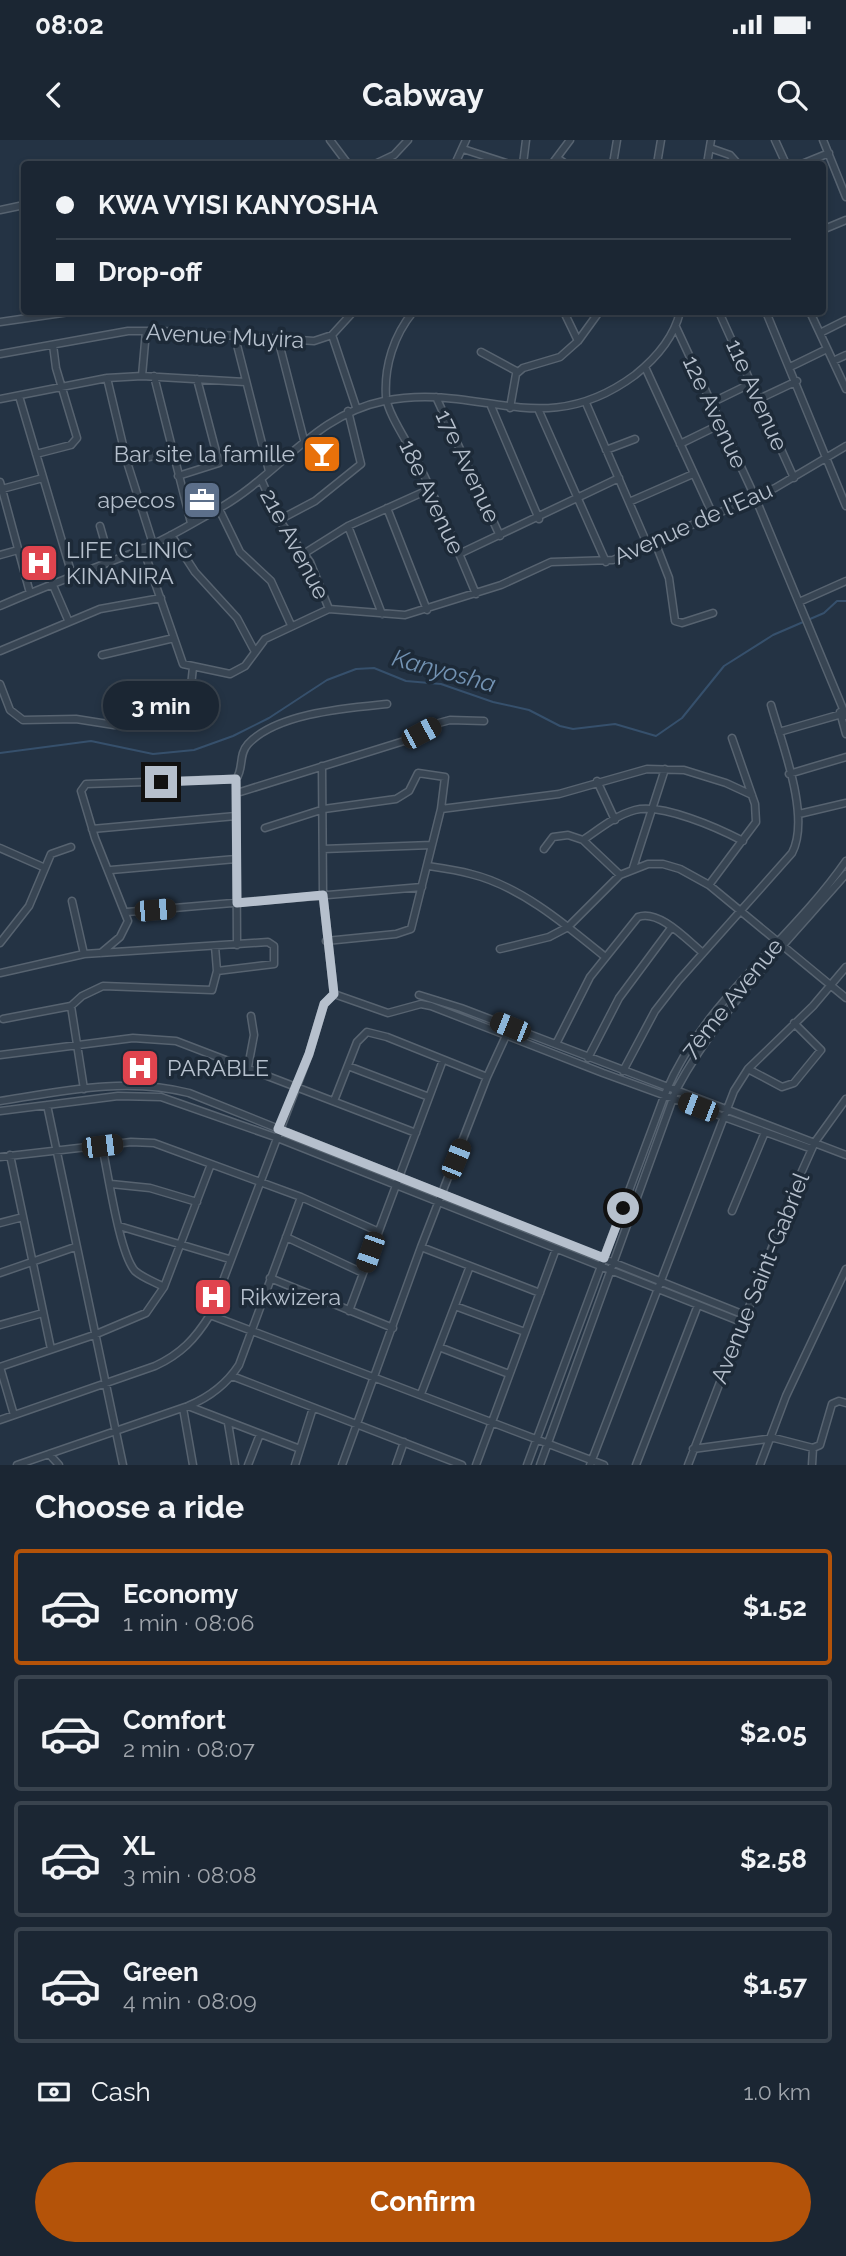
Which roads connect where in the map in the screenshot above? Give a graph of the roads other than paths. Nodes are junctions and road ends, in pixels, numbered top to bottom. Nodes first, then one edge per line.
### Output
1 (330, 140) edge
2 (408, 140) edge
3 (466, 140) edge
4 (526, 140) edge
5 (570, 140) edge
6 (617, 140) edge
7 (662, 140) edge
8 (775, 140) edge
9 (823, 140) edge
10 (710, 144) edge
11 (463, 149) junction
12 (829, 153) junction
13 (346, 161) edge
14 (381, 161) edge
15 (457, 161) edge
16 (500, 161) edge
17 (523, 161) edge
18 (554, 161) edge
19 (614, 161) edge
20 (658, 161) edge
21 (735, 161) edge
22 (785, 161) edge
23 (809, 161) edge
24 (846, 198) edge
25 (21, 206) edge
26 (0, 210) edge
27 (846, 220) edge
28 (826, 228) edge
29 (40, 315) edge
30 (350, 315) edge
31 (410, 315) edge
32 (565, 315) edge
33 (597, 315) edge
34 (679, 315) edge
35 (720, 315) edge
36 (767, 315) edge
37 (811, 315) edge
38 (846, 320) edge
39 (0, 322) edge
40 (676, 327) junction
41 (146, 331) junction
42 (820, 333) junction
43 (332, 335) junction
44 (235, 337) junction
45 (278, 339) junction
46 (578, 341) junction
47 (53, 345) junction
48 (827, 349) junction
49 (481, 352) dead end
50 (0, 354) edge
51 (846, 355) edge
52 (833, 361) junction
53 (645, 366) junction
54 (790, 367) junction
55 (518, 372) junction
56 (142, 376) junction
57 (154, 376) junction
58 (107, 379) junction
59 (197, 379) junction
60 (797, 381) junction
61 (245, 382) junction
62 (752, 383) junction
63 (62, 388) junction
64 (846, 389) edge
65 (19, 396) junction
66 (436, 397) junction
67 (0, 399) edge
68 (759, 399) junction
69 (386, 400) junction
70 (586, 402) junction
71 (711, 403) junction
72 (491, 406) junction
73 (356, 407) junction
74 (510, 408) junction
75 (348, 411) junction
76 (539, 411) junction
77 (721, 424) junction
78 (635, 439) dead end
79 (304, 440) junction
80 (680, 444) junction
81 (846, 446) edge
82 (606, 450) junction
83 (171, 452) junction
84 (36, 454) junction
85 (827, 456) junction
86 (127, 462) junction
87 (269, 471) junction
88 (693, 474) junction
89 (178, 476) junction
90 (43, 478) junction
91 (619, 478) junction
92 (794, 478) junction
93 (261, 479) junction
94 (1, 485) edge
95 (430, 489) junction
96 (755, 497) junction
97 (578, 499) junction
98 (629, 502) junction
99 (846, 506) edge
100 (387, 508) junction
101 (219, 509) junction
102 (713, 515) junction
103 (539, 519) junction
104 (279, 520) junction
105 (191, 523) junction
106 (100, 526) dead end
107 (348, 526) junction
108 (172, 535) junction
109 (500, 536) junction
110 (153, 544) junction
111 (651, 544) junction
112 (144, 548) junction
113 (18, 550) junction
114 (304, 553) junction
115 (0, 555) edge
116 (459, 555) junction
117 (110, 561) junction
118 (606, 562) junction
119 (72, 575) junction
120 (846, 582) edge
121 (52, 583) junction
122 (30, 593) junction
123 (476, 594) junction
124 (160, 598) junction
125 (799, 603) junction
126 (0, 606) edge
127 (328, 609) junction
128 (428, 610) junction
129 (713, 613) dead end
130 (382, 614) junction
131 (68, 620) junction
132 (291, 625) junction
133 (174, 638) junction
134 (254, 650) junction
135 (0, 651) edge
136 (102, 655) dead end
137 (193, 667) junction
138 (0, 684) edge
139 (190, 696) dead end
140 (387, 704) dead end
141 (771, 705) dead end
142 (844, 714) edge
143 (484, 721) dead end
144 (114, 725) dead end
145 (779, 732) junction
146 (846, 733) edge
147 (732, 738) dead end
148 (846, 757) edge
149 (322, 766) junction
150 (665, 769) junction
151 (789, 774) junction
152 (236, 779) junction
153 (597, 781) junction
154 (237, 793) junction
155 (752, 795) junction
156 (846, 803) edge
157 (324, 809) junction
158 (441, 809) junction
159 (653, 810) junction
160 (799, 814) junction
161 (236, 816) junction
162 (615, 820) junction
163 (265, 828) dead end
164 (92, 829) junction
165 (583, 840) junction
166 (743, 841) junction
167 (432, 845) junction
168 (71, 847) dead end
169 (0, 848) edge
170 (323, 849) junction
171 (544, 849) dead end
172 (236, 859) junction
173 (846, 862) edge
174 (428, 866) junction
175 (43, 867) junction
176 (633, 868) junction
177 (111, 870) junction
178 (846, 874) edge
179 (620, 875) junction
180 (709, 885) junction
181 (422, 887) junction
182 (323, 895) junction
183 (72, 901) dead end
184 (237, 903) junction
185 (740, 910) junction
186 (127, 912) junction
187 (568, 927) junction
188 (671, 928) junction
189 (326, 941) junction
190 (777, 941) junction
191 (0, 943) edge
192 (237, 945) junction
193 (215, 946) junction
194 (783, 947) junction
195 (500, 949) dead end
196 (101, 953) junction
197 (703, 953) junction
198 (84, 954) junction
199 (604, 956) junction
200 (846, 967) edge
201 (217, 971) junction
202 (0, 974) edge
203 (830, 986) junction
204 (334, 994) junction
205 (419, 995) dead end
206 (846, 998) edge
207 (71, 1006) junction
208 (251, 1016) dead end
209 (3, 1019) dead end
210 (793, 1023) junction
211 (510, 1027) junction
212 (506, 1035) junction
213 (556, 1044) junction
214 (80, 1045) junction
215 (0, 1055) edge
216 (588, 1058) junction
217 (443, 1060) junction
218 (348, 1066) junction
219 (248, 1067) junction
220 (748, 1069) junction
221 (623, 1072) junction
222 (487, 1077) junction
223 (295, 1086) junction
224 (84, 1089) junction
225 (666, 1090) junction
226 (676, 1090) junction
227 (429, 1097) junction
228 (673, 1097) junction
229 (846, 1099) edge
230 (0, 1101) edge
231 (334, 1101) junction
232 (47, 1105) junction
233 (0, 1111) edge
234 (724, 1113) junction
235 (278, 1129) junction
236 (765, 1132) junction
237 (416, 1133) junction
238 (275, 1137) junction
239 (814, 1145) junction
240 (102, 1146) junction
241 (57, 1149) junction
242 (10, 1155) junction
243 (846, 1155) edge
244 (0, 1157) edge
245 (211, 1164) junction
246 (398, 1177) junction
247 (258, 1181) junction
248 (111, 1184) junction
249 (394, 1186) junction
250 (441, 1194) junction
251 (301, 1198) junction
252 (197, 1202) junction
253 (438, 1203) junction
254 (732, 1211) dead end
255 (23, 1217) junction
256 (0, 1223) edge
257 (119, 1226) junction
258 (377, 1231) junction
259 (286, 1237) junction
260 (179, 1244) junction
261 (75, 1247) junction
262 (421, 1247) junction
263 (556, 1249) junction
264 (604, 1258) junction
265 (229, 1259) junction
266 (32, 1262) junction
267 (612, 1262) junction
268 (470, 1266) junction
269 (601, 1267) junction
270 (846, 1269) edge
271 (609, 1270) junction
272 (0, 1273) edge
273 (363, 1273) junction
274 (270, 1279) junction
275 (661, 1280) junction
276 (164, 1287) junction
277 (658, 1290) junction
278 (540, 1293) junction
279 (698, 1305) junction
280 (455, 1306) junction
281 (349, 1311) junction
282 (43, 1313) junction
283 (210, 1315) junction
284 (745, 1319) junction
285 (0, 1325) edge
286 (393, 1328) junction
287 (252, 1330) junction
288 (525, 1332) junction
289 (93, 1335) junction
290 (439, 1347) junction
291 (51, 1349) junction
292 (0, 1367) edge
293 (509, 1374) junction
294 (232, 1376) junction
295 (375, 1378) junction
296 (104, 1384) junction
297 (421, 1394) junction
298 (846, 1403) edge
299 (185, 1407) junction
300 (313, 1408) junction
301 (14, 1415) junction
302 (0, 1420) edge
303 (228, 1423) junction
304 (492, 1423) junction
305 (357, 1424) junction
306 (116, 1430) junction
307 (260, 1434) junction
308 (537, 1439) junction
309 (767, 1441) junction
310 (404, 1443) junction
311 (548, 1443) junction
312 (813, 1448) junction
313 (300, 1449) junction
314 (693, 1449) junction
315 (49, 1454) junction
316 (591, 1462) edge
317 (20, 1465) edge
318 (59, 1465) edge
319 (123, 1465) edge
320 (193, 1465) edge
321 (235, 1465) edge
322 (248, 1465) edge
323 (295, 1465) edge
324 (342, 1465) edge
325 (396, 1465) edge
326 (462, 1465) edge
327 (476, 1465) edge
328 (527, 1465) edge
329 (540, 1465) edge
330 (604, 1465) edge
331 (636, 1465) edge
332 (688, 1465) edge
333 (760, 1465) edge
334 (812, 1465) edge

1 - 13 street
2 - 14 street
3 - 11 street
4 - 17 street
5 - 18 street
6 - 19 street
7 - 20 street
8 - 22 street
9 - 12 street
10 - 21 street
11 - 15 street
11 - 16 street
12 - 23 street
12 - 24 street
25 - 26 street
27 - 28 street
29 - 39 street
30 - 43 street
31 - 69 street
32 - 46 street
33 - 46 street
34 - 40 street
35 - 62 street, 11e Avenue
36 - 54 street
37 - 42 street
38 - 42 street
40 - 53 street
40 - 71 street, 12e Avenue
41 - 44 street, Avenue Muyira
41 - 47 street, Avenue Muyira
41 - 56 street
42 - 48 street
43 - 45 street, Avenue Muyira
43 - 73 street, Avenue Muyira
44 - 45 street, Avenue Muyira
44 - 61 street
45 - 79 street
46 - 55 street
47 - 50 street, Avenue Muyira
47 - 63 street
48 - 52 street
48 - 54 street
49 - 55 street
51 - 52 street
52 - 64 street
53 - 70 street
53 - 80 street
54 - 60 street
55 - 74 street
56 - 57 street
56 - 58 street
57 - 59 street
57 - 83 street
58 - 63 street
58 - 86 street
59 - 61 street
59 - 89 street
60 - 68 street
60 - 85 street
61 - 87 street
62 - 68 street, 11e Avenue
62 - 71 street
63 - 65 street
63 - 84 street
65 - 67 street
65 - 84 street
66 - 69 street
66 - 72 street
66 - 109 street, 17e Avenue
68 - 92 street, 11e Avenue
69 - 73 street
69 - 95 street, 18e Avenue
70 - 76 street
70 - 82 street
71 - 77 street, 12e Avenue
72 - 74 street
72 - 103 street
73 - 75 street
74 - 76 street
75 - 79 street
75 - 104 street
76 - 97 street
77 - 80 street
77 - 96 street, 12e Avenue
78 - 82 street
79 - 87 street
80 - 88 street
81 - 85 street, Avenue de l'Eau
82 - 91 street
83 - 86 street
83 - 89 street
84 - 90 street
85 - 92 street, Avenue de l'Eau
85 - 99 street
86 - 110 street
87 - 93 street
88 - 98 street
88 - 102 street
89 - 105 street
90 - 94 street
90 - 119 street
91 - 97 street
91 - 98 street
92 - 96 street, Avenue de l'Eau
93 - 101 street
93 - 104 street, 21e Avenue
94 - 113 street
95 - 100 street
95 - 116 street, 18e Avenue
96 - 102 street, Avenue de l'Eau
96 - 125 street, 12e Avenue
97 - 103 street
97 - 118 street
98 - 111 street
100 - 107 street
100 - 128 street
101 - 105 street
101 - 132 street
102 - 111 street, Avenue de l'Eau
103 - 109 street
104 - 114 street, 21e Avenue
105 - 108 street
106 - 117 street
107 - 114 street
107 - 130 street
108 - 110 street
108 - 134 street
109 - 116 street
110 - 112 street
111 - 118 street, Avenue de l'Eau
111 - 129 street
112 - 117 street
112 - 124 street
113 - 115 street
113 - 122 street
114 - 127 street, 21e Avenue
116 - 123 street, 18e Avenue
117 - 119 street
118 - 123 street, Avenue de l'Eau
119 - 121 street
120 - 125 street
121 - 122 street
121 - 131 street
122 - 126 street
123 - 128 street, Avenue de l'Eau
124 - 131 street
124 - 133 street
125 - 142 street, 12e Avenue
127 - 130 street, Avenue de l'Eau
127 - 132 street, Avenue de l'Eau
128 - 130 street, Avenue de l'Eau
131 - 135 street
132 - 134 street, Avenue de l'Eau
133 - 136 street
133 - 137 street
134 - 137 street, Avenue de l'Eau
137 - 139 street
138 - 144 street
140 - 152 street
141 - 145 street
142 - 145 street
142 - 146 street
143 - 149 street
145 - 151 street
147 - 155 street
148 - 151 street
149 - 154 street
149 - 157 street
150 - 153 street
150 - 155 street
150 - 159 street
151 - 160 street
152 - 154 street
152 - 164 street
153 - 158 street
153 - 162 street
154 - 161 street
155 - 166 street
156 - 160 street
157 - 158 street
157 - 163 street
157 - 170 street
158 - 167 street
159 - 162 street
159 - 166 street
159 - 176 street
160 - 185 street
161 - 164 street
161 - 172 street
162 - 165 street
164 - 177 street
165 - 171 street
165 - 179 street
166 - 180 street
167 - 170 street
167 - 174 street
168 - 175 street
169 - 175 street
170 - 182 street
172 - 177 street
172 - 184 street
173 - 190 street, 7ème Avenue
174 - 181 street
174 - 187 street
175 - 191 street
176 - 179 street
176 - 180 street
177 - 186 street
178 - 194 street, 7ème Avenue
179 - 187 street
180 - 185 street
181 - 182 street
181 - 189 street
182 - 184 street
182 - 189 street
183 - 198 street
184 - 186 street
184 - 192 street
185 - 190 street
185 - 197 street
186 - 196 street
187 - 195 street
187 - 199 street
188 - 197 street
188 - 199 street
188 - 216 street
189 - 204 street
190 - 194 street
190 - 225 street, 7ème Avenue
192 - 193 street
192 - 201 street
193 - 196 street
193 - 201 street
194 - 203 street
194 - 226 street, 7ème Avenue
196 - 198 street
197 - 221 street
198 - 202 street
199 - 213 street
200 - 203 street
201 - 207 street
203 - 206 street
203 - 210 street
204 - 212 street
204 - 223 street
205 - 211 street
207 - 209 street
207 - 214 street
208 - 219 street
210 - 220 street
210 - 220 street
211 - 212 street
211 - 213 street
212 - 222 street
212 - 225 street
213 - 216 street
214 - 215 street
214 - 219 street
214 - 224 street
216 - 221 street
217 - 218 street
217 - 222 street
217 - 227 street
218 - 227 street
218 - 231 street
219 - 223 street
220 - 234 street
221 - 225 street
222 - 250 street
223 - 231 street
223 - 235 street
224 - 230 street
224 - 235 street
225 - 226 street
225 - 228 street
225 - 264 street, 7ème Avenue
226 - 228 street, 7ème Avenue
226 - 234 street
227 - 237 street
228 - 234 street
228 - 267 street, 7ème Avenue
229 - 239 street, Avenue Saint-Gabriel
231 - 237 street
232 - 233 street
232 - 238 street
232 - 241 street
234 - 236 street
234 - 239 street
234 - 275 street
235 - 238 street
235 - 246 street
236 - 239 street
236 - 254 street
237 - 246 street
238 - 247 street
238 - 249 street
239 - 243 street
239 - 284 street, Avenue Saint-Gabriel
240 - 241 street
240 - 245 street
240 - 248 street
241 - 242 street
241 - 261 street
242 - 244 street
242 - 255 street
245 - 247 street
245 - 252 street
246 - 249 street
246 - 250 street
247 - 251 street
247 - 265 street
248 - 252 street
248 - 257 street
249 - 253 street
249 - 258 street
250 - 253 street
250 - 264 street
251 - 258 street
251 - 259 street
252 - 260 street
253 - 262 street
253 - 263 street
255 - 256 street
255 - 266 street
257 - 260 street
257 - 276 street
258 - 273 street
259 - 273 street
259 - 274 street
260 - 265 street
260 - 276 street
261 - 266 street
261 - 289 street
262 - 268 street
262 - 286 street
263 - 269 street
263 - 278 street
264 - 267 street
264 - 269 street, 7ème Avenue
265 - 283 street
266 - 272 street
266 - 282 street
267 - 271 street, 7ème Avenue
267 - 275 street
268 - 278 street
268 - 280 street
269 - 271 street
269 - 308 street, 7ème Avenue
270 - 309 street
271 - 277 street
271 - 311 street, 7ème Avenue
273 - 281 street
274 - 281 street
274 - 287 street
275 - 277 street
275 - 284 street
276 - 289 street
277 - 279 street
277 - 316 street
278 - 288 street
279 - 284 street
279 - 331 street
280 - 288 street
280 - 290 street
281 - 286 street
282 - 285 street
282 - 291 street
283 - 287 street
283 - 296 street
284 - 314 street, Avenue Saint-Gabriel
286 - 295 street
287 - 294 street
287 - 295 street
288 - 293 street
289 - 291 street
289 - 296 street
290 - 293 street
290 - 297 street
291 - 292 street
292 - 301 street
293 - 304 street
294 - 299 street
294 - 300 street
295 - 297 street
295 - 305 street
296 - 301 street
296 - 306 street
297 - 304 street
298 - 312 street
299 - 303 street
299 - 306 street
299 - 320 street
300 - 305 street
300 - 313 street
301 - 302 street
303 - 307 street
303 - 321 street
304 - 308 street
304 - 327 street
305 - 310 street
305 - 324 street
306 - 315 street
306 - 319 street
307 - 313 street
307 - 322 street
308 - 311 street
308 - 328 street, 7ème Avenue
309 - 312 street
309 - 314 street
309 - 333 street
310 - 325 street
310 - 326 street
311 - 316 street
311 - 329 street, 7ème Avenue
312 - 334 street
313 - 323 street
314 - 332 street, Avenue Saint-Gabriel
315 - 317 street
315 - 318 street
316 - 330 street

